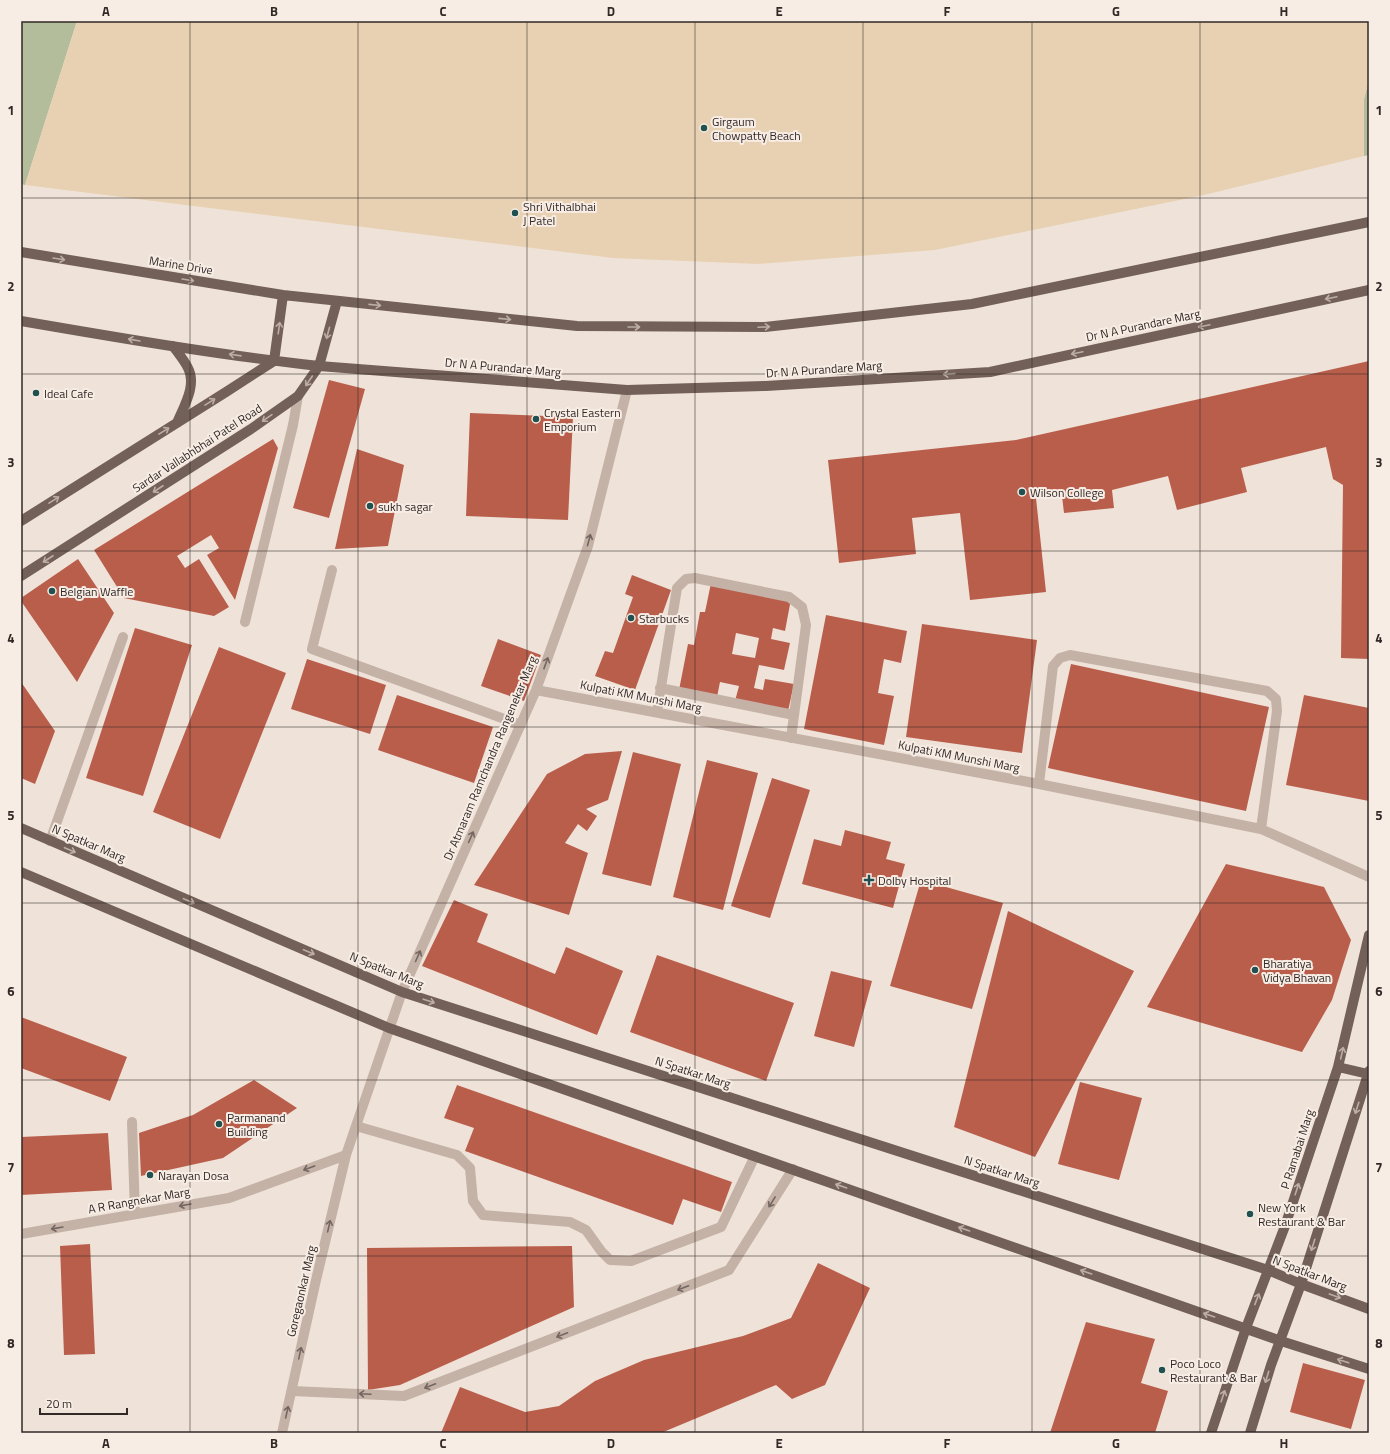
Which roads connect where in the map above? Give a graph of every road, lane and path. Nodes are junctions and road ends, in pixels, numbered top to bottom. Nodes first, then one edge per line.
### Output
1 (1369, 222) edge
2 (21, 252) edge
3 (1369, 290) edge
4 (283, 295) junction
5 (337, 301) junction
6 (21, 321) edge
7 (173, 346) junction
8 (274, 361) junction
9 (319, 366) junction
10 (627, 390) junction
11 (298, 396) junction
12 (177, 423) junction
13 (21, 521) edge
14 (332, 570) dead end
15 (21, 576) edge
16 (245, 622) dead end
17 (123, 637) dead end
18 (660, 688) junction
19 (536, 690) junction
20 (657, 712) junction
21 (794, 715) junction
22 (521, 725) junction
23 (792, 738) junction
24 (1039, 784) junction
25 (21, 828) edge
26 (1261, 829) junction
27 (50, 841) junction
28 (21, 872) edge
29 (1369, 877) edge
30 (1369, 936) edge
31 (402, 992) junction
32 (389, 1028) junction
33 (1338, 1068) junction
34 (1369, 1072) edge
35 (132, 1122) dead end
36 (356, 1126) junction
37 (346, 1155) junction
38 (755, 1156) junction
39 (793, 1169) junction
40 (135, 1214) junction
41 (21, 1234) edge
42 (1268, 1270) junction
43 (1301, 1284) junction
44 (1369, 1309) edge
45 (1246, 1328) junction
46 (1281, 1341) junction
47 (1369, 1369) edge
48 (292, 1391) junction
49 (282, 1433) edge
50 (1211, 1433) edge
51 (1250, 1433) edge

5 -> 1 main road
2 -> 4 main road, Marine Drive
3 -> 10 main road, Dr N A Purandare Marg
4 - 5 main road, Marine Drive
8 -> 4 main road
5 -> 9 main road, Sardar Vallabhbhai Patel Road
7 -> 6 main road
8 -> 7 main road
7 - 12 main road
8 - 9 main road, Dr N A Purandare Marg
12 -> 8 main road
9 - 10 main road, Dr N A Purandare Marg
9 -> 11 main road, Sardar Vallabhbhai Patel Road
19 -> 10 street, Dr Atmaram Ramchandra Rangenekar Marg
11 -> 15 main road, Sardar Vallabhbhai Patel Road
11 - 16 street
13 -> 12 main road
14 - 22 street
17 - 27 street
18 - 20 street
18 - 21 street
18 - 21 street
19 - 20 street, Kulpati KM Munshi Marg
19 - 22 street, Dr Atmaram Ramchandra Rangenekar Marg
20 - 23 street, Kulpati KM Munshi Marg
21 - 23 street
31 -> 22 street, Dr Atmaram Ramchandra Rangenekar Marg
23 - 24 street, Kulpati KM Munshi Marg
24 - 26 street, Kulpati KM Munshi Marg
24 - 26 street
25 - 27 main road, N Spatkar Marg
26 - 29 street, Kulpati KM Munshi Marg
27 -> 31 main road, N Spatkar Marg
28 - 32 main road
33 -> 30 main road, P Ramabai Marg
31 - 32 street
31 -> 42 main road, N Spatkar Marg
32 - 36 street
32 - 38 main road
33 - 34 main road
42 -> 33 main road, P Ramabai Marg
34 -> 43 main road
35 - 40 street
36 - 37 street
36 - 38 street
37 -> 40 street, A R Rangnekar Marg
48 -> 37 street, Goregaonkar Marg
38 - 39 main road
45 -> 39 main road
39 -> 48 street
40 -> 41 street, A R Rangnekar Marg
42 - 43 main road, N Spatkar Marg
45 -> 42 main road, P Ramabai Marg
43 -> 44 main road, N Spatkar Marg
43 - 46 main road
45 - 46 main road
50 -> 45 main road, P Ramabai Marg
47 -> 46 main road
46 -> 51 main road
49 -> 48 street, Goregaonkar Marg

